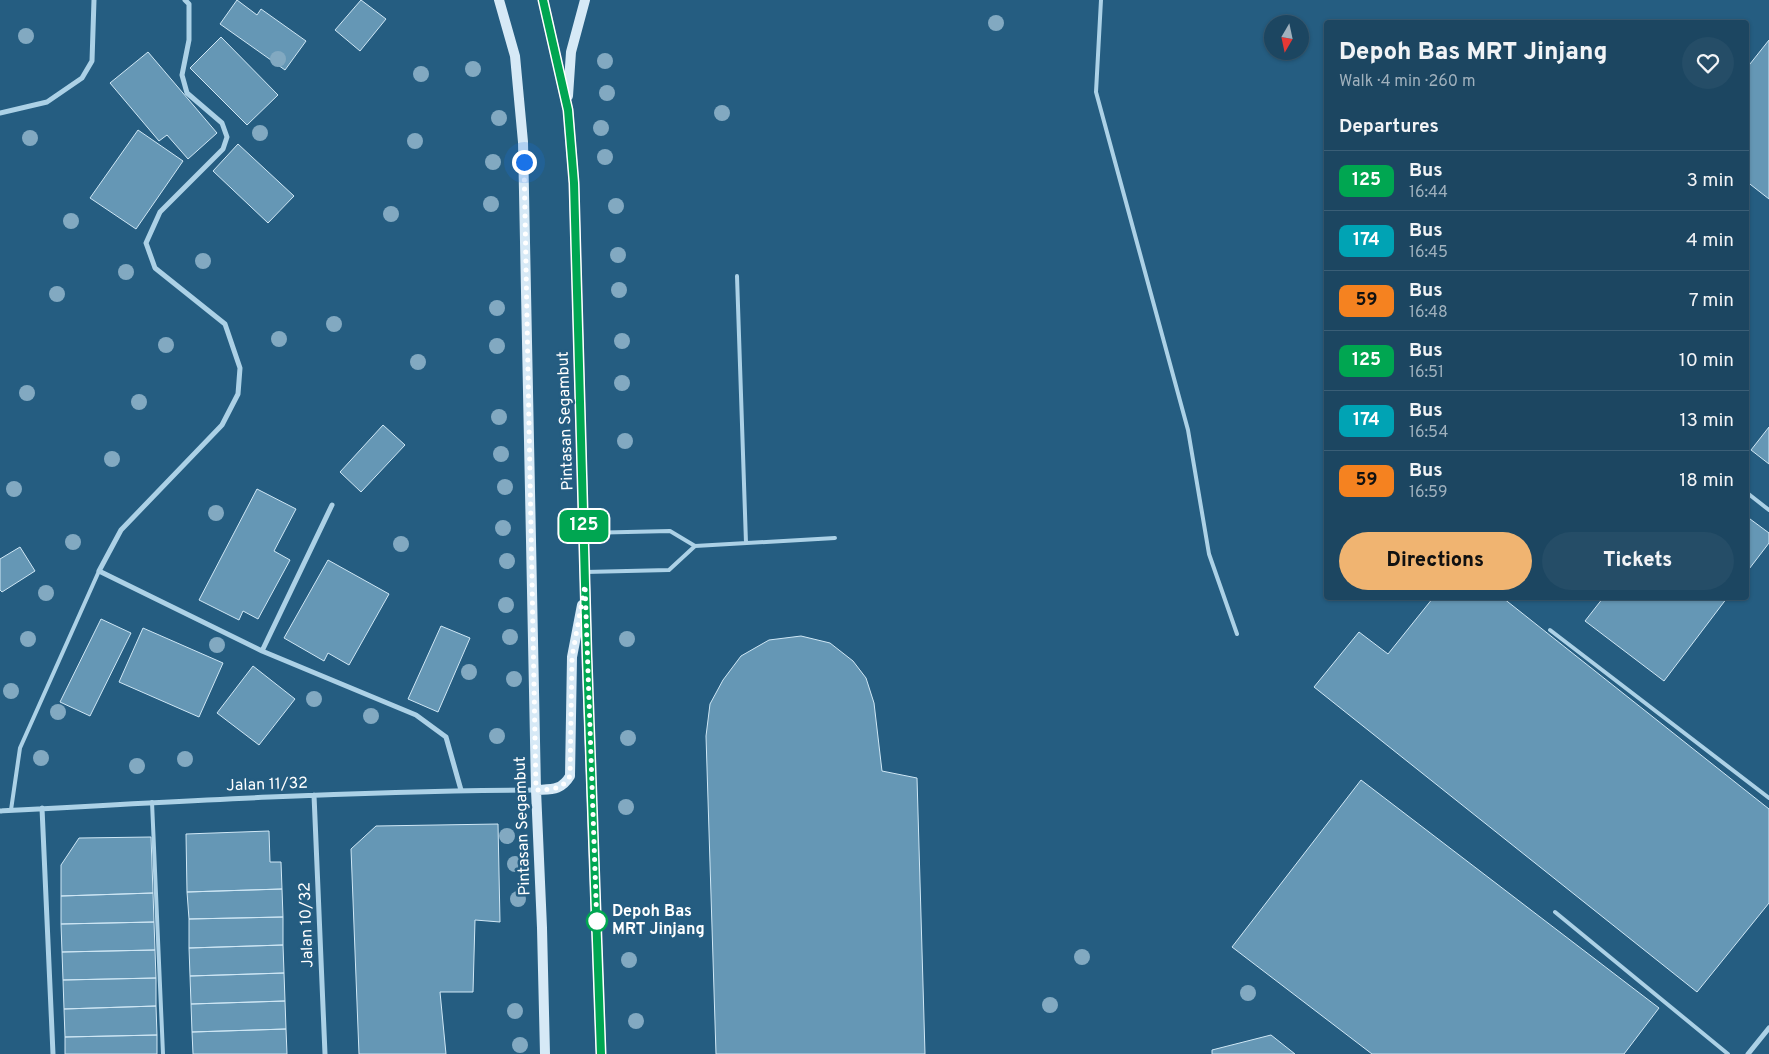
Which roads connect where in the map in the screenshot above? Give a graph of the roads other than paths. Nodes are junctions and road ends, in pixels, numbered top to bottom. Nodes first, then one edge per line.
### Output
1 (94, 0) edge
2 (185, 0) edge
3 (499, 0) edge
4 (543, 0) edge
5 (585, 0) edge
6 (1101, 0) edge
7 (568, 110) junction
8 (0, 113) edge
9 (737, 276) dead end
10 (1749, 494) edge
11 (332, 505) dead end
12 (1769, 510) edge
13 (584, 533) junction
14 (835, 538) dead end
15 (746, 543) junction
16 (696, 546) junction
17 (98, 571) junction
18 (585, 572) junction
19 (585, 585) junction
20 (1550, 630) dead end
21 (1237, 634) dead end
22 (262, 651) junction
23 (461, 790) junction
24 (536, 790) junction
25 (314, 795) junction
26 (1769, 798) edge
27 (152, 802) junction
28 (42, 808) junction
29 (12, 810) junction
30 (0, 811) edge
31 (1554, 912) dead end
32 (1769, 1028) edge
33 (53, 1054) edge
34 (163, 1054) edge
35 (325, 1054) edge
36 (545, 1054) edge
37 (601, 1054) edge
38 (1728, 1054) edge
39 (1748, 1054) edge

1 - 8 street
2 - 17 street
3 - 24 main road, Pintasan Segambut
4 - 7 main road, Pintasan Segambut
5 - 7 main road
6 - 21 lane
7 - 13 main road, Pintasan Segambut
9 - 15 lane
10 - 12 lane
11 - 22 street
13 - 16 lane
13 - 18 main road, Pintasan Segambut
14 - 15 lane
15 - 16 lane
16 - 18 lane
17 - 22 street
17 - 29 lane
18 - 19 main road, Pintasan Segambut
19 - 24 main road
19 - 37 main road, Pintasan Segambut
20 - 26 lane
22 - 23 street
23 - 24 street, Jalan 11/32
23 - 25 street, Jalan 11/32
24 - 36 main road, Pintasan Segambut
25 - 27 street, Jalan 11/32
25 - 35 street, Jalan 10/32
27 - 28 street, Jalan 11/32
27 - 34 lane
28 - 29 street, Jalan 11/32
28 - 33 street
29 - 30 street, Jalan 11/32
31 - 38 lane
32 - 39 street

